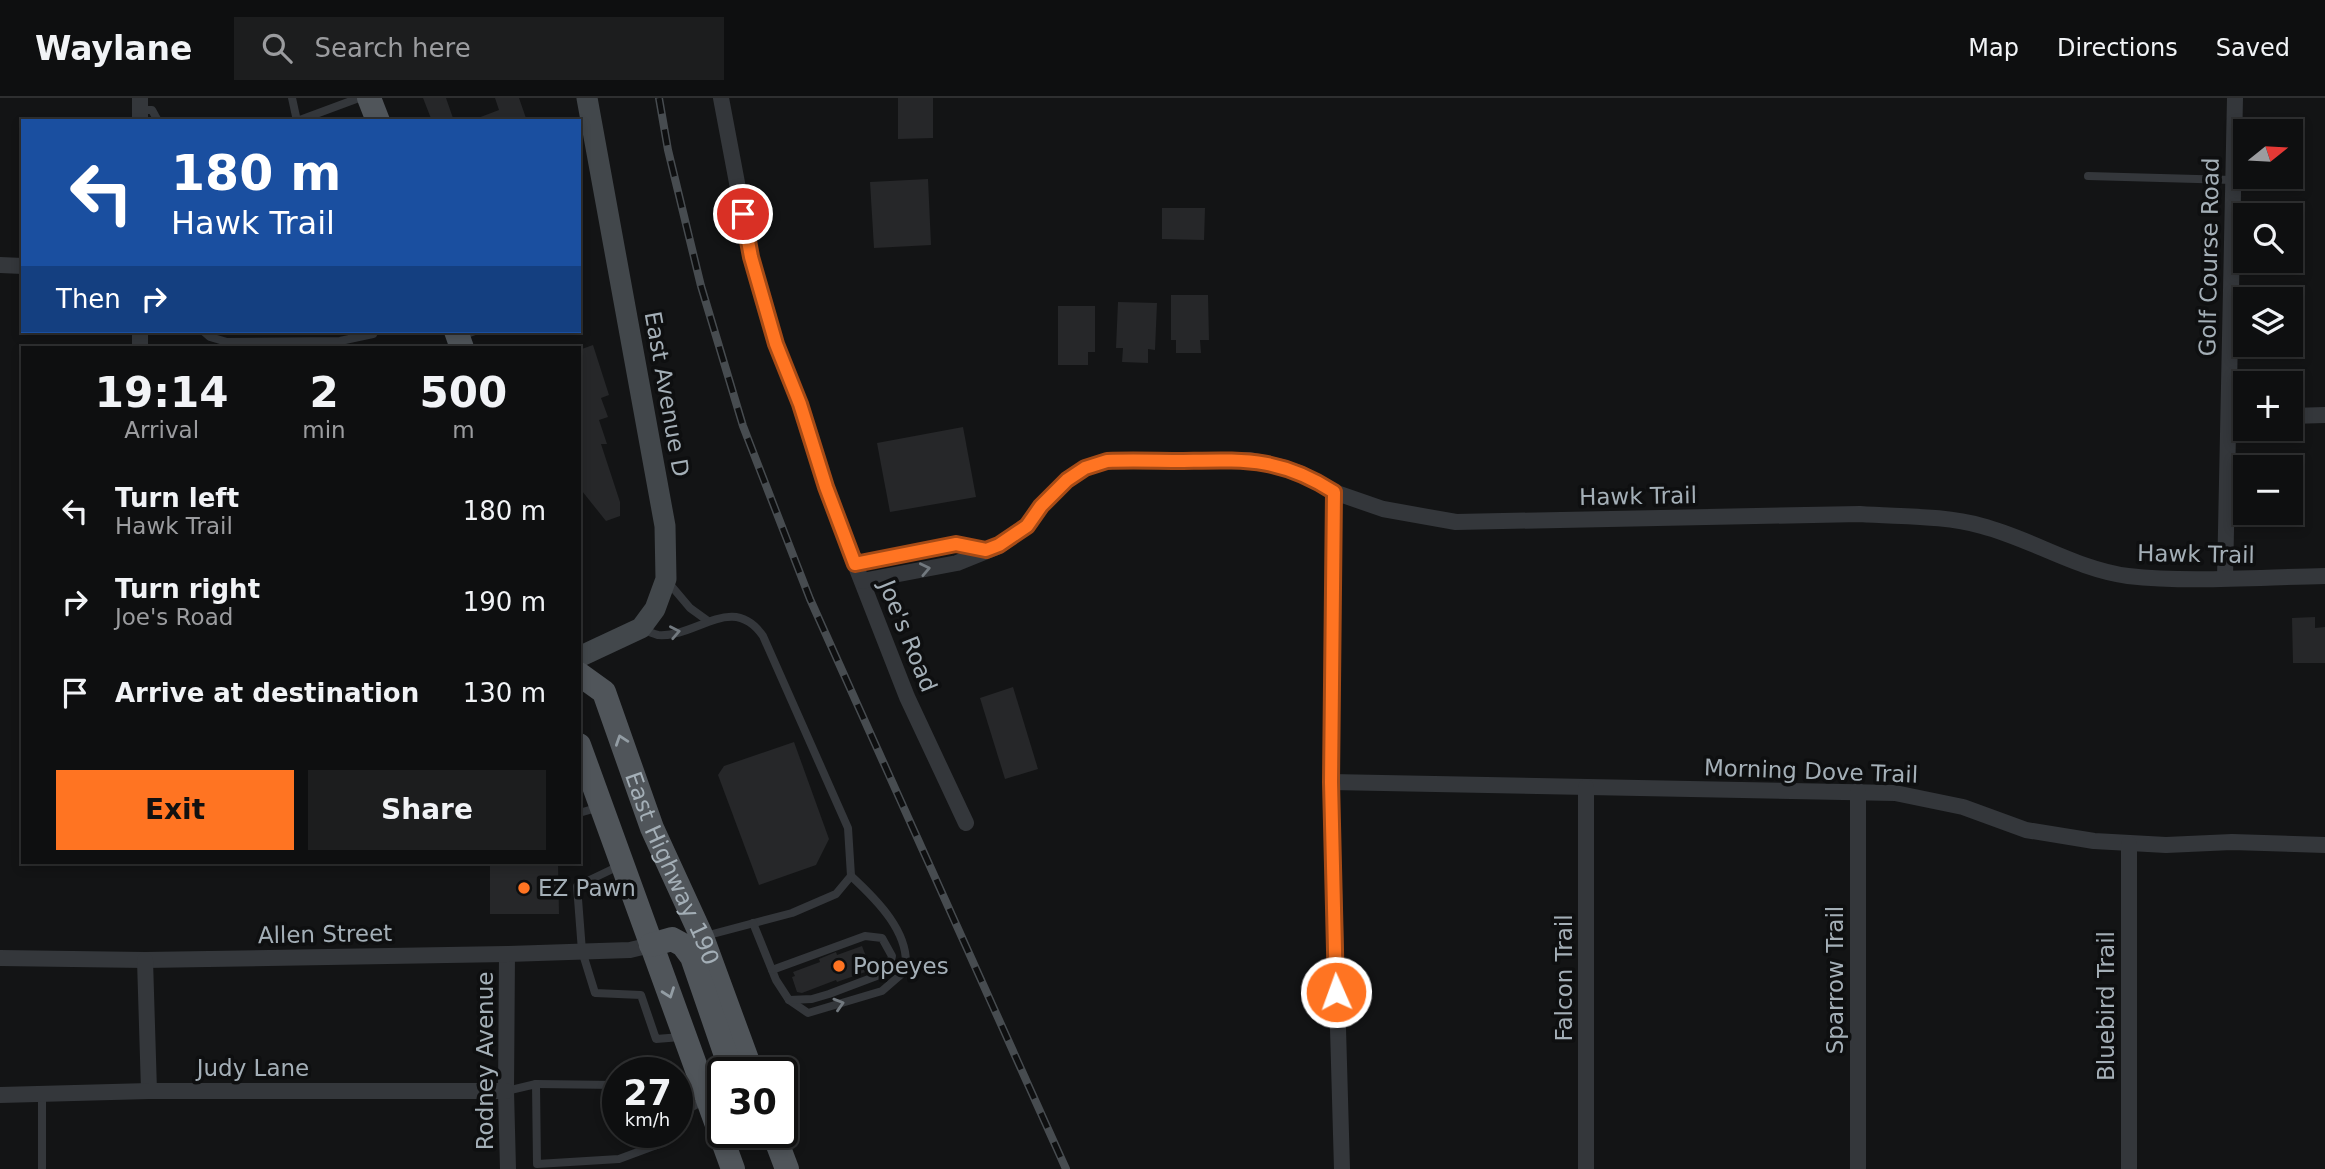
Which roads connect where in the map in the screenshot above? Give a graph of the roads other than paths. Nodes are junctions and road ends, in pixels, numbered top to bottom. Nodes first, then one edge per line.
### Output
1 (292, 98) edge
2 (359, 98) edge
3 (369, 98) edge
4 (587, 98) edge
5 (721, 98) edge
6 (2235, 98) edge
7 (140, 110) edge
8 (157, 119) edge
9 (297, 119) edge
10 (303, 119) edge
11 (377, 119) edge
12 (2234, 119) edge
13 (2088, 176) dead end
14 (2233, 180) edge
15 (2233, 189) edge
16 (0, 265) edge
17 (21, 265) edge
18 (205, 333) edge
19 (369, 333) edge
20 (2236, 371) edge
21 (2325, 415) edge
22 (2303, 416) edge
23 (2235, 441) edge
24 (1334, 492) junction
25 (986, 550) junction
26 (855, 564) junction
27 (2325, 576) edge
28 (2225, 578) junction
29 (666, 579) junction
30 (862, 581) junction
31 (708, 621) junction
32 (641, 628) junction
33 (581, 656) edge
34 (581, 675) edge
35 (581, 757) edge
36 (1331, 782) junction
37 (1587, 787) junction
38 (1858, 792) junction
39 (590, 810) edge
40 (966, 823) dead end
41 (2129, 844) junction
42 (2325, 845) edge
43 (622, 864) junction
44 (851, 876) junction
45 (753, 923) junction
46 (702, 937) junction
47 (651, 944) junction
48 (582, 951) junction
49 (508, 954) junction
50 (0, 958) edge
51 (145, 960) junction
52 (772, 970) junction
53 (789, 1000) junction
54 (685, 1037) junction
55 (726, 1057) edge
56 (746, 1057) edge
57 (536, 1084) junction
58 (602, 1085) edge
59 (149, 1091) junction
60 (506, 1091) junction
61 (42, 1094) junction
62 (0, 1095) edge
63 (707, 1096) edge
64 (649, 1148) edge
65 (726, 1148) edge
66 (42, 1169) edge
67 (508, 1169) edge
68 (733, 1169) edge
69 (1342, 1169) edge
70 (1586, 1169) edge
71 (1858, 1169) edge
72 (2129, 1169) edge

1 - 9 lane
2 - 10 lane
3 - 11 main road
4 - 29 main road, East Avenue D
5 - 26 street, Joe's Road
6 - 12 street, Golf Course Road
7 - 8 lane
13 - 14 lane
15 - 20 street, Golf Course Road
16 - 17 street
18 - 19 lane
21 - 22 street
23 - 28 street, Golf Course Road
24 - 25 street, Hawk Trail
24 - 28 street, Hawk Trail
24 - 36 street
25 - 26 street
30 -> 25 street, Hawk Trail
26 - 30 street, Joe's Road
27 - 28 street, Hawk Trail
29 - 31 lane
29 - 32 main road, East Avenue D
30 - 40 street, Joe's Road
32 -> 31 lane
31 - 44 lane
32 - 33 main road
46 -> 34 main road, East Highway 190
35 - 39 main road, East Highway 190
36 - 37 street, Morning Dove Trail
36 - 69 street
37 - 38 street, Morning Dove Trail
37 - 70 street, Falcon Trail
38 - 41 street, Morning Dove Trail
38 - 71 street, Sparrow Trail
39 - 43 main road, East Highway 190
41 - 42 street, Morning Dove Trail
41 - 72 street, Bluebird Trail
43 - 47 main road, East Highway 190
43 - 48 lane
44 - 45 lane
53 -> 44 lane
45 - 46 lane
45 - 52 lane
46 - 56 main road, East Highway 190
47 - 48 street, Allen Street
47 -> 54 main road, East Highway 190
47 - 55 main road
48 - 49 street, Allen Street
48 - 54 lane
49 - 51 street, Allen Street
49 - 60 street, Rodney Avenue
50 - 51 street, Allen Street
51 - 59 street
52 - 53 lane
52 - 53 lane
54 - 63 main road, East Highway 190
57 - 58 lane
57 - 60 lane
57 - 64 lane
59 - 60 street, Judy Lane
59 - 61 street, Judy Lane
60 - 67 street, Rodney Avenue
61 - 62 street, Judy Lane
61 - 66 lane
65 - 68 main road, East Highway 190

